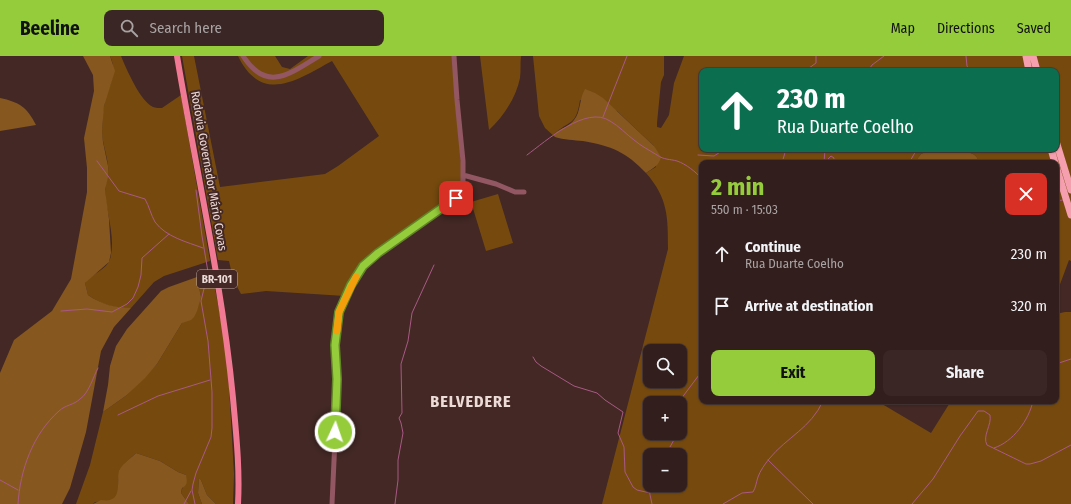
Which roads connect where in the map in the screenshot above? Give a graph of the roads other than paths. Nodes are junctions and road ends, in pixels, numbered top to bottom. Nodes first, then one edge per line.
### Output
1 (177, 56) edge
2 (243, 56) edge
3 (319, 56) edge
4 (454, 56) edge
5 (1026, 56) edge
6 (1033, 56) edge
7 (1028, 68) edge
8 (1036, 68) edge
9 (1059, 151) edge
10 (463, 174) junction
11 (1059, 176) edge
12 (1071, 190) edge
13 (524, 192) dead end
14 (1071, 215) edge
15 (238, 504) edge
16 (332, 504) edge

1 - 15 main road, Rodovia Governador Mário Covas / BR-101
2 - 3 street
4 - 10 street
5 - 7 highway
6 - 8 highway
9 - 12 highway
10 - 13 street
10 - 16 street
11 - 14 highway

